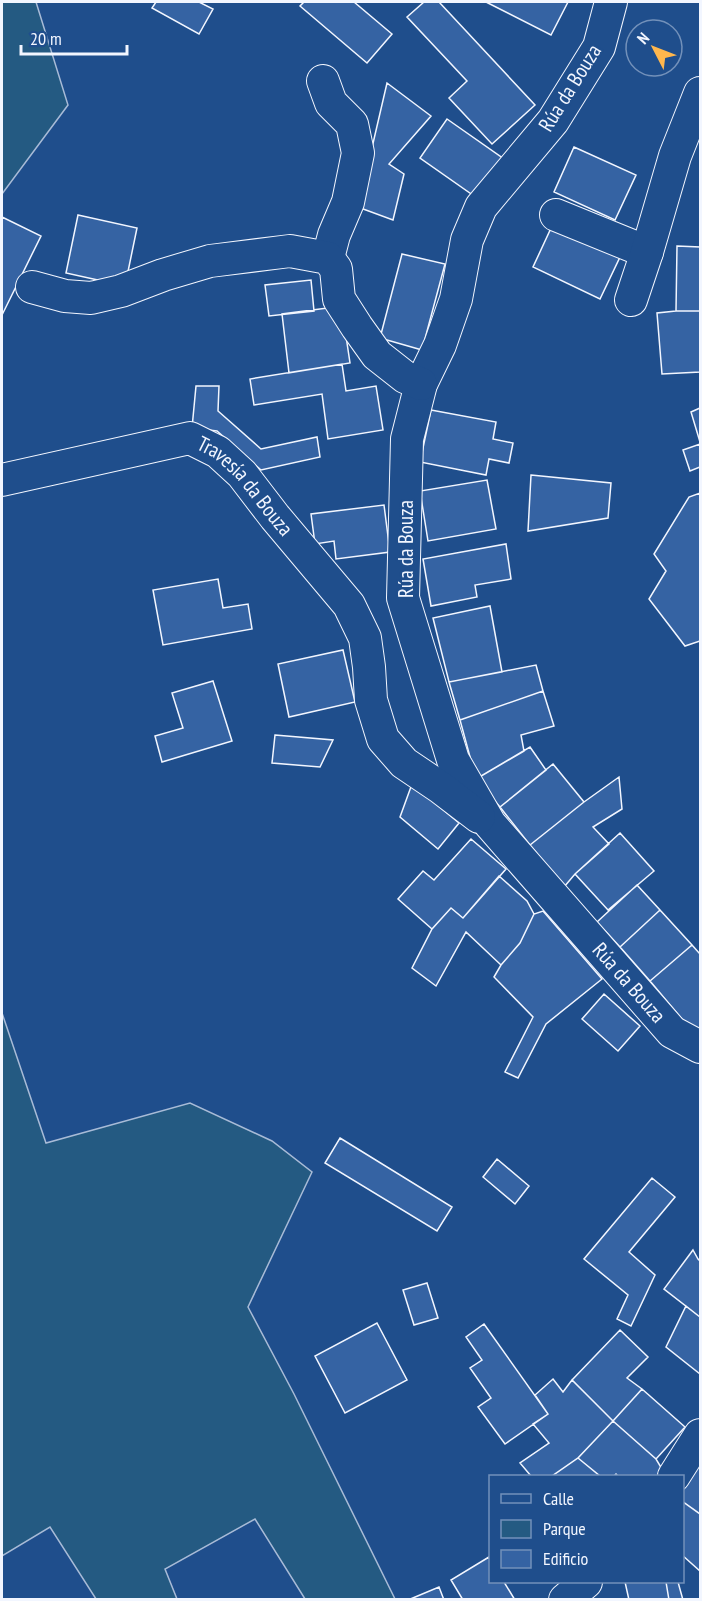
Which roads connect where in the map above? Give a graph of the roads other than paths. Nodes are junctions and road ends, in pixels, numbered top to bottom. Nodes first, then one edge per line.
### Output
1 (611, 2) edge
2 (323, 81) dead end
3 (700, 93) edge
4 (556, 215) dead end
5 (647, 252) junction
6 (328, 258) junction
7 (32, 287) dead end
8 (631, 300) dead end
9 (421, 384) junction
10 (2, 480) edge
11 (403, 598) junction
12 (364, 638) junction
13 (490, 824) junction
14 (700, 1047) edge
15 (700, 1435) edge
16 (675, 1475) edge
17 (584, 1583) edge
18 (565, 1599) edge

1 - 9 street, Rúa da Bouza
2 - 6 street
3 - 5 street
4 - 5 street
5 - 8 street
6 - 7 street
6 - 9 street
9 - 11 street, Rúa da Bouza
10 - 12 street, Travesía da Bouza
11 - 12 street
11 - 13 street, Rúa da Bouza
12 - 13 street, Travesía da Bouza
13 - 14 street, Rúa da Bouza
15 - 16 street
17 - 18 street

